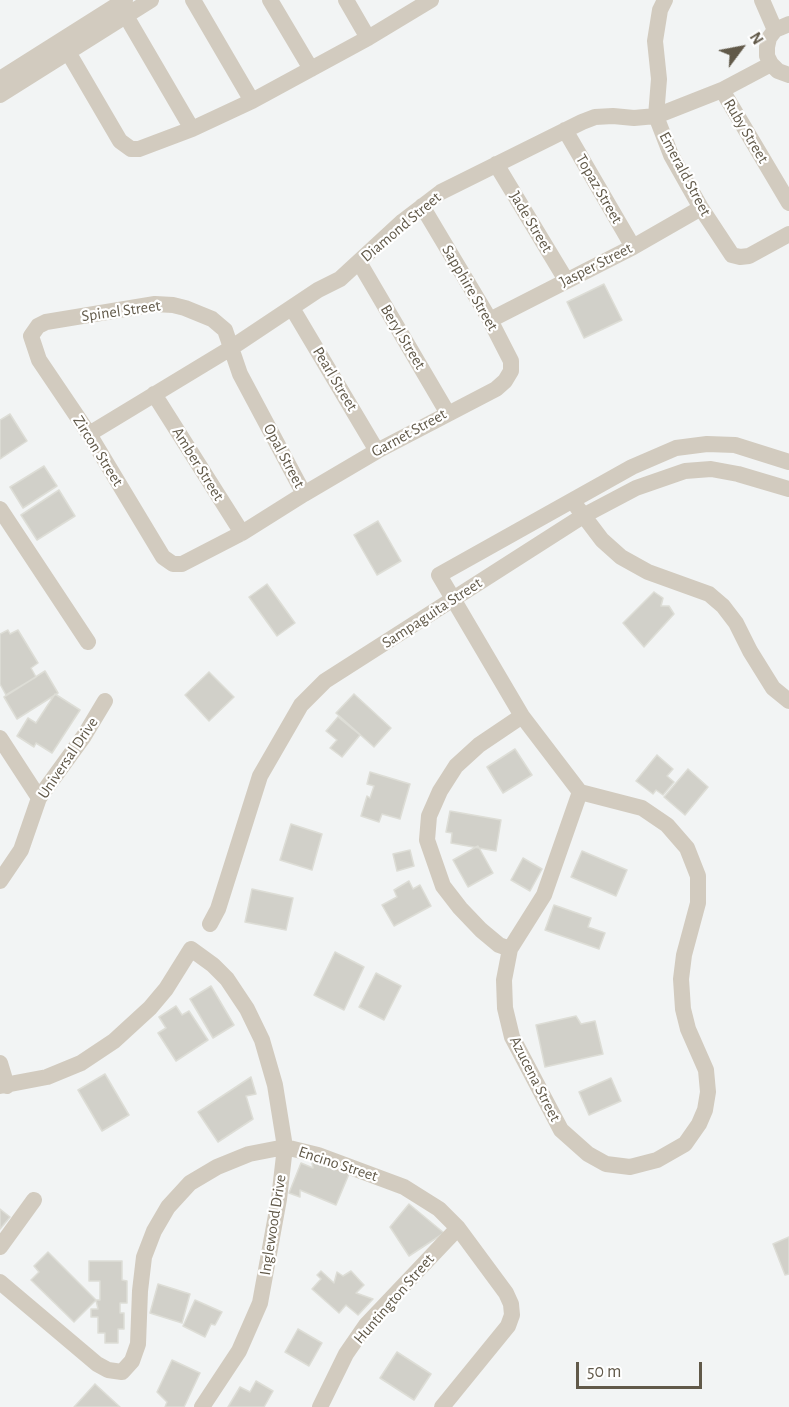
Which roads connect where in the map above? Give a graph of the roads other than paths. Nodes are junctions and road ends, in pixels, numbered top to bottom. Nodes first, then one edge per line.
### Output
1 (151, 0) edge
2 (193, 0) edge
3 (270, 0) edge
4 (346, 0) edge
5 (665, 0) edge
6 (762, 0) edge
7 (427, 1) edge
8 (126, 8) edge
9 (782, 27) edge
10 (368, 38) junction
11 (68, 52) junction
12 (771, 64) junction
13 (311, 69) junction
14 (789, 75) edge
15 (0, 79) edge
16 (722, 90) junction
17 (0, 95) edge
18 (252, 101) junction
19 (656, 116) junction
20 (192, 129) junction
21 (565, 130) junction
22 (496, 164) junction
23 (789, 203) edge
24 (422, 206) junction
25 (700, 208) junction
26 (789, 234) edge
27 (633, 247) junction
28 (359, 262) junction
29 (566, 280) junction
30 (292, 308) junction
31 (490, 320) junction
32 (32, 332) joint
33 (231, 348) junction
34 (511, 371) joint
35 (154, 394) junction
36 (447, 412) junction
37 (88, 434) junction
38 (377, 450) junction
39 (789, 462) edge
40 (789, 489) edge
41 (304, 494) junction
42 (573, 501) junction
43 (0, 509) edge
44 (583, 516) junction
45 (242, 533) junction
46 (173, 564) joint
47 (454, 598) junction
48 (88, 642) dead end
49 (105, 701) dead end
50 (789, 701) edge
51 (522, 716) junction
52 (0, 738) edge
53 (580, 792) junction
54 (39, 798) junction
55 (0, 881) edge
56 (210, 924) dead end
57 (510, 949) junction
58 (0, 1063) edge
59 (3, 1086) edge
60 (285, 1147) junction
61 (34, 1200) dead end
62 (458, 1228) junction
63 (0, 1247) edge
64 (0, 1282) edge
65 (202, 1407) edge
66 (320, 1407) edge
67 (442, 1407) edge

1 - 8 street
2 - 18 street
3 - 13 street
4 - 10 street
5 - 19 street, Emerald Street
6 - 9 street
7 - 10 street
8 - 11 street
8 - 15 street
8 - 20 street
9 - 12 street
10 - 13 street
11 - 17 street
11 - 20 street
12 - 14 street
12 - 16 street, Diamond Street
13 - 18 street
16 - 19 street, Diamond Street
16 - 23 street, Ruby Street
18 - 20 street
19 - 21 street, Diamond Street
19 - 25 street, Emerald Street
21 - 22 street, Diamond Street
21 - 27 street, Topaz Street
22 - 24 street, Diamond Street
22 - 29 street, Jade Street
24 - 28 street, Diamond Street
24 - 31 street, Sapphire Street
25 - 26 street, Emerald Street
25 - 27 street, Jasper Street
27 - 29 street, Jasper Street
28 - 30 street, Diamond Street
28 - 36 street, Beryl Street
29 - 31 street, Jasper Street
30 - 33 street, Diamond Street
30 - 38 street, Pearl Street
31 - 34 street, Sapphire Street
32 - 33 street, Spinel Street
32 - 37 street, Zircon Street
33 - 35 street, Diamond Street
33 - 41 street, Opal Street
34 - 36 street, Garnet Street
35 - 37 street, Diamond Street
35 - 45 street, Amber Street
36 - 38 street, Garnet Street
37 - 46 street, Zircon Street
38 - 41 street, Garnet Street
39 - 42 street, Sampaguita Street
40 - 44 street, Sampaguita Street
41 - 45 street, Opal Street
42 - 44 street
42 - 47 street, Sampaguita Street
43 - 48 street
44 - 47 street, Sampaguita Street
44 - 50 street
45 - 46 street, Opal Street
47 - 51 street
47 - 56 street, Sampaguita Street
49 - 54 street, Universal Drive
51 - 53 street
51 - 57 street
52 - 54 street
53 - 57 street, Azucena Street
53 - 57 street, Azucena Street
54 - 55 street, Universal Drive
58 - 59 street
59 - 60 street, Inglewood Drive
60 - 62 street, Encino Street
60 - 64 street, Encino Street
60 - 65 street, Inglewood Drive
61 - 63 street
62 - 66 street, Huntington Street
62 - 67 street, Encino Street

